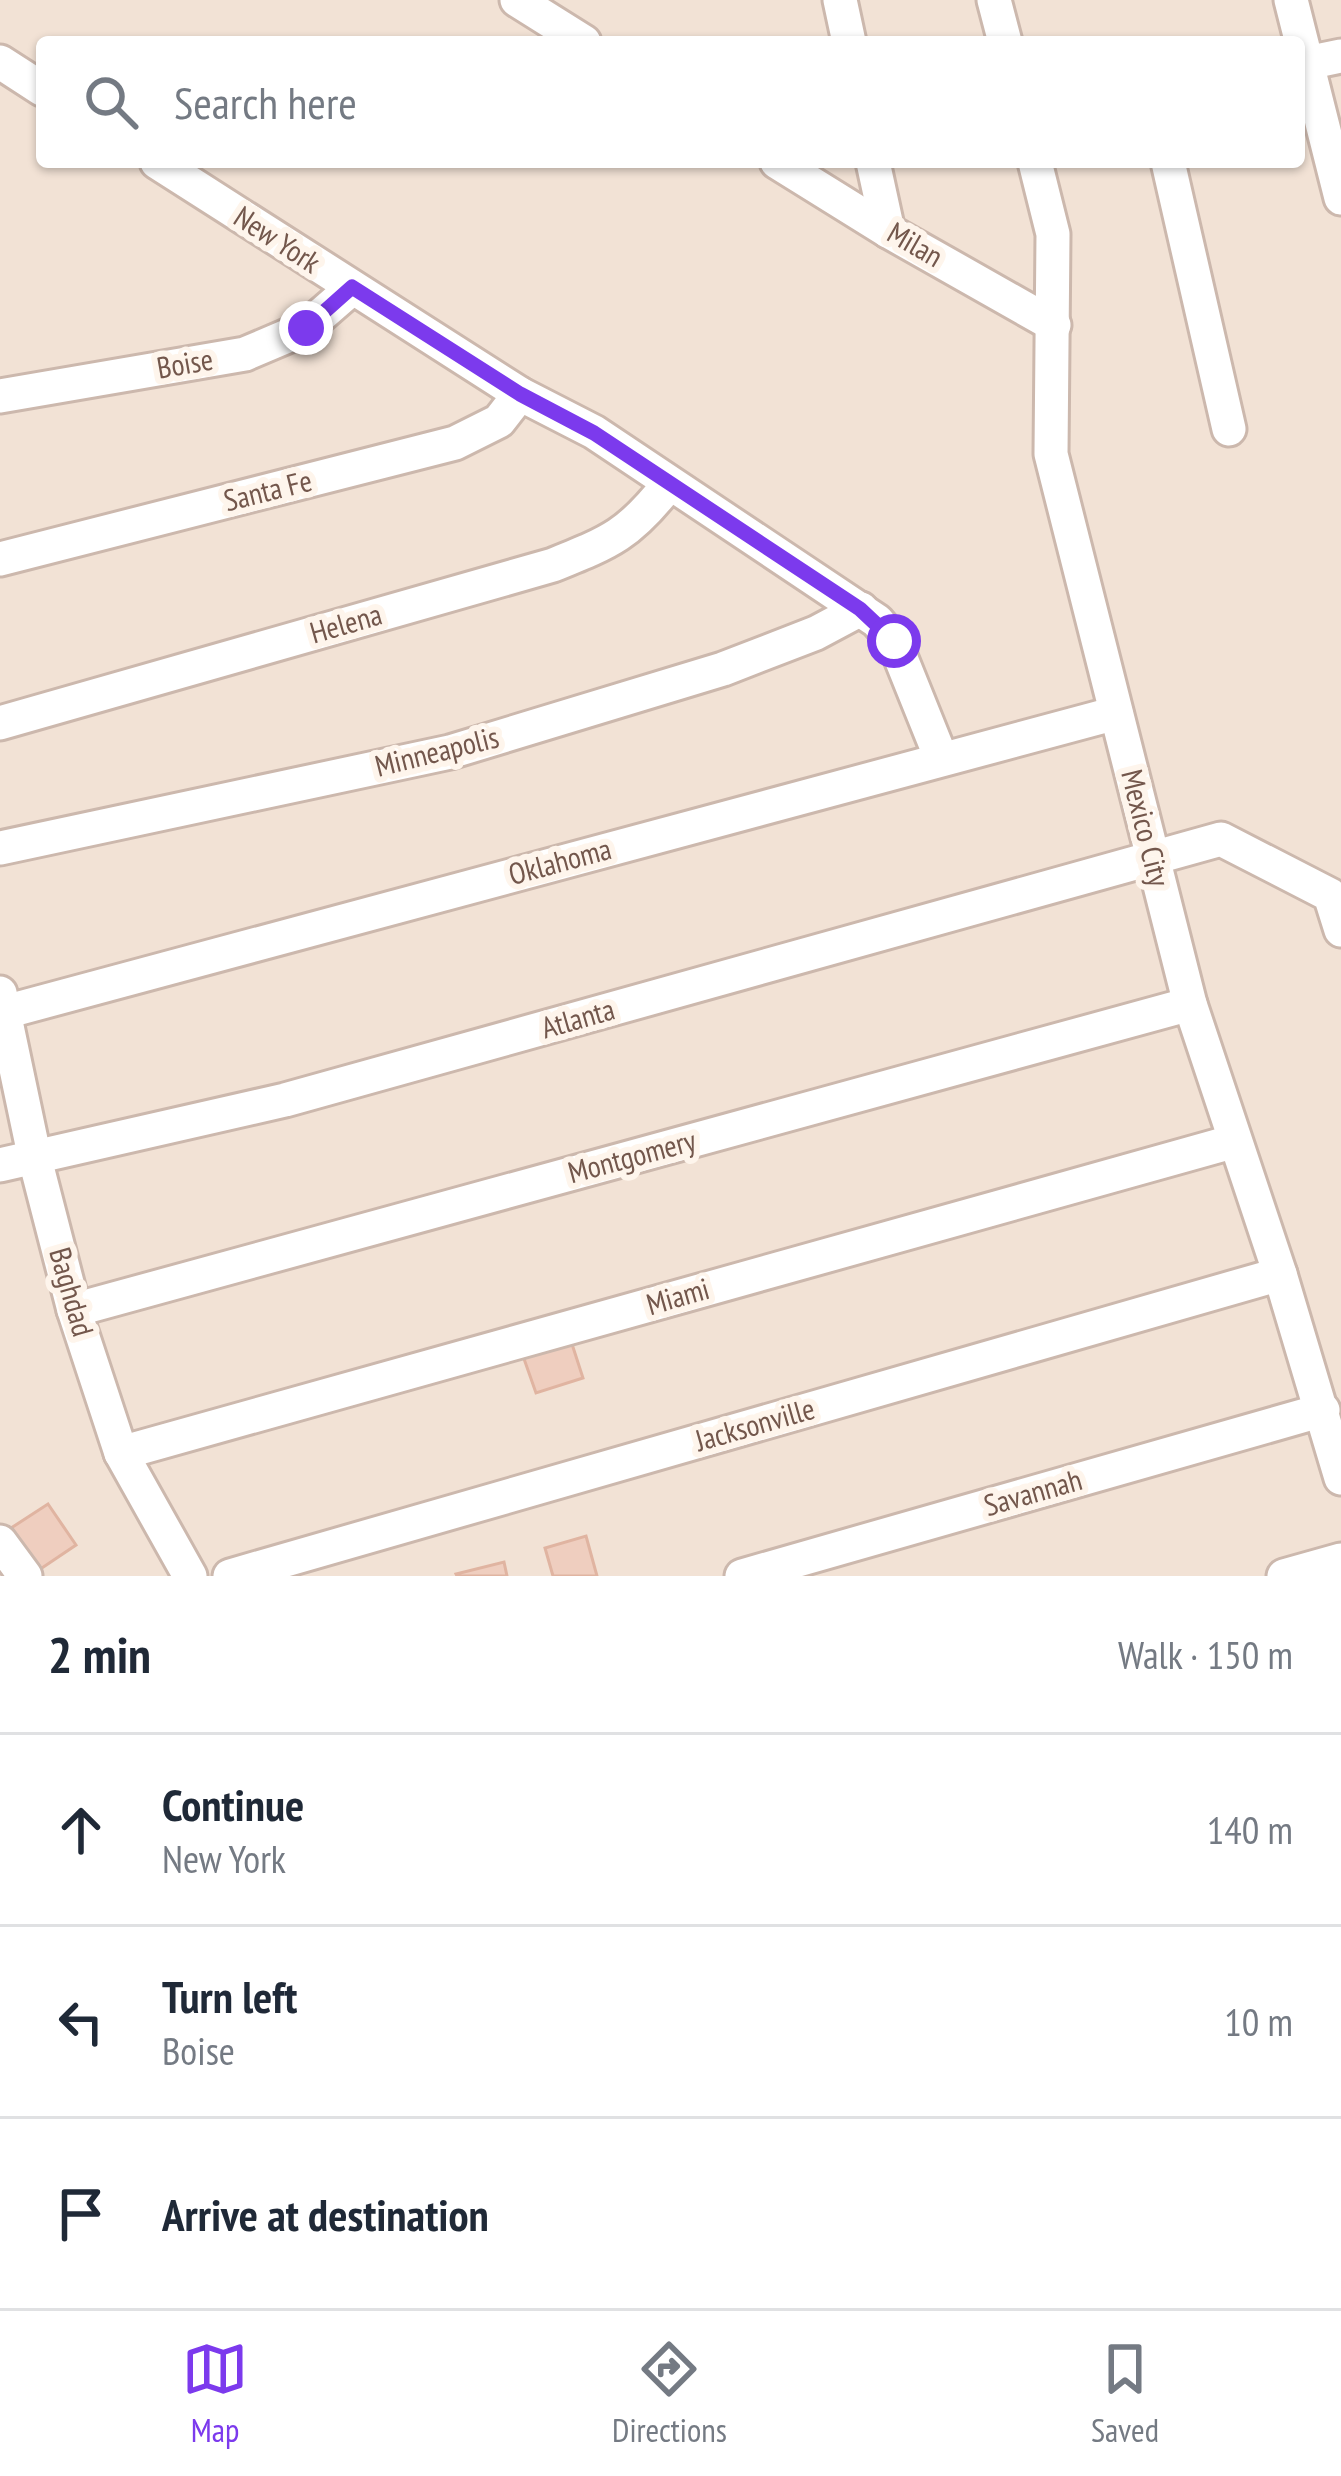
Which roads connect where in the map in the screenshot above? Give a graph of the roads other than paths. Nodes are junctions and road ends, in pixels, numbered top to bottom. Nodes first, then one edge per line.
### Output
1 (517, 0) edge
2 (840, 0) edge
3 (994, 0) edge
4 (1292, 0) edge
5 (574, 36) edge
6 (848, 36) edge
7 (1003, 36) edge
8 (1301, 36) edge
9 (1305, 55) edge
10 (1341, 56) edge
11 (0, 62) edge
12 (1307, 63) junction
13 (36, 84) edge
14 (166, 168) edge
15 (787, 168) edge
16 (875, 168) edge
17 (1036, 168) edge
18 (1169, 168) edge
19 (1341, 198) edge
20 (888, 231) junction
21 (352, 287) junction
22 (1054, 325) junction
23 (520, 394) junction
24 (0, 396) edge
25 (1229, 429) dead end
26 (668, 485) junction
27 (0, 559) edge
28 (860, 609) junction
29 (1116, 713) junction
30 (0, 723) edge
31 (941, 758) junction
32 (0, 848) edge
33 (1153, 859) junction
34 (1341, 930) edge
35 (2, 1002) edge
36 (1190, 1004) junction
37 (1235, 1141) junction
38 (35, 1159) junction
39 (0, 1165) edge
40 (1280, 1274) junction
41 (74, 1310) junction
42 (1323, 1410) junction
43 (121, 1453) junction
44 (1341, 1478) edge
45 (0, 1542) edge
46 (1341, 1560) edge
47 (25, 1576) edge
48 (190, 1576) edge
49 (230, 1576) edge
50 (742, 1576) edge
51 (1285, 1576) edge

1 - 5 street
2 - 6 street
3 - 7 street
4 - 8 street
9 - 12 street
10 - 12 street
11 - 13 street
12 - 19 street
14 - 21 street, New York
15 - 20 street, Milan
16 - 20 street
17 - 22 street, Mexico City
18 - 25 street
20 - 22 street, Milan
21 - 23 street, New York
21 - 24 street, Boise
22 - 29 street, Mexico City
23 - 26 street, New York
23 - 27 street, Santa Fe
26 - 28 street, New York
26 - 30 street, Helena
28 - 31 street, New York
28 - 32 street, Minneapolis
29 - 31 street, Oklahoma
29 - 33 street, Mexico City
31 - 35 street, Oklahoma
33 - 34 street, Atlanta
33 - 36 street, Mexico City
33 - 38 street, Atlanta
35 - 38 street, Baghdad
36 - 37 street, Mexico City
36 - 41 street, Montgomery
37 - 40 street, Mexico City
37 - 43 street, Miami
38 - 39 street, Atlanta
38 - 41 street, Baghdad
40 - 42 street, Mexico City
40 - 49 street, Jacksonville
41 - 43 street, Baghdad
42 - 44 street, Mexico City
42 - 50 street, Savannah
43 - 48 street, Baghdad
45 - 47 street
46 - 51 street

